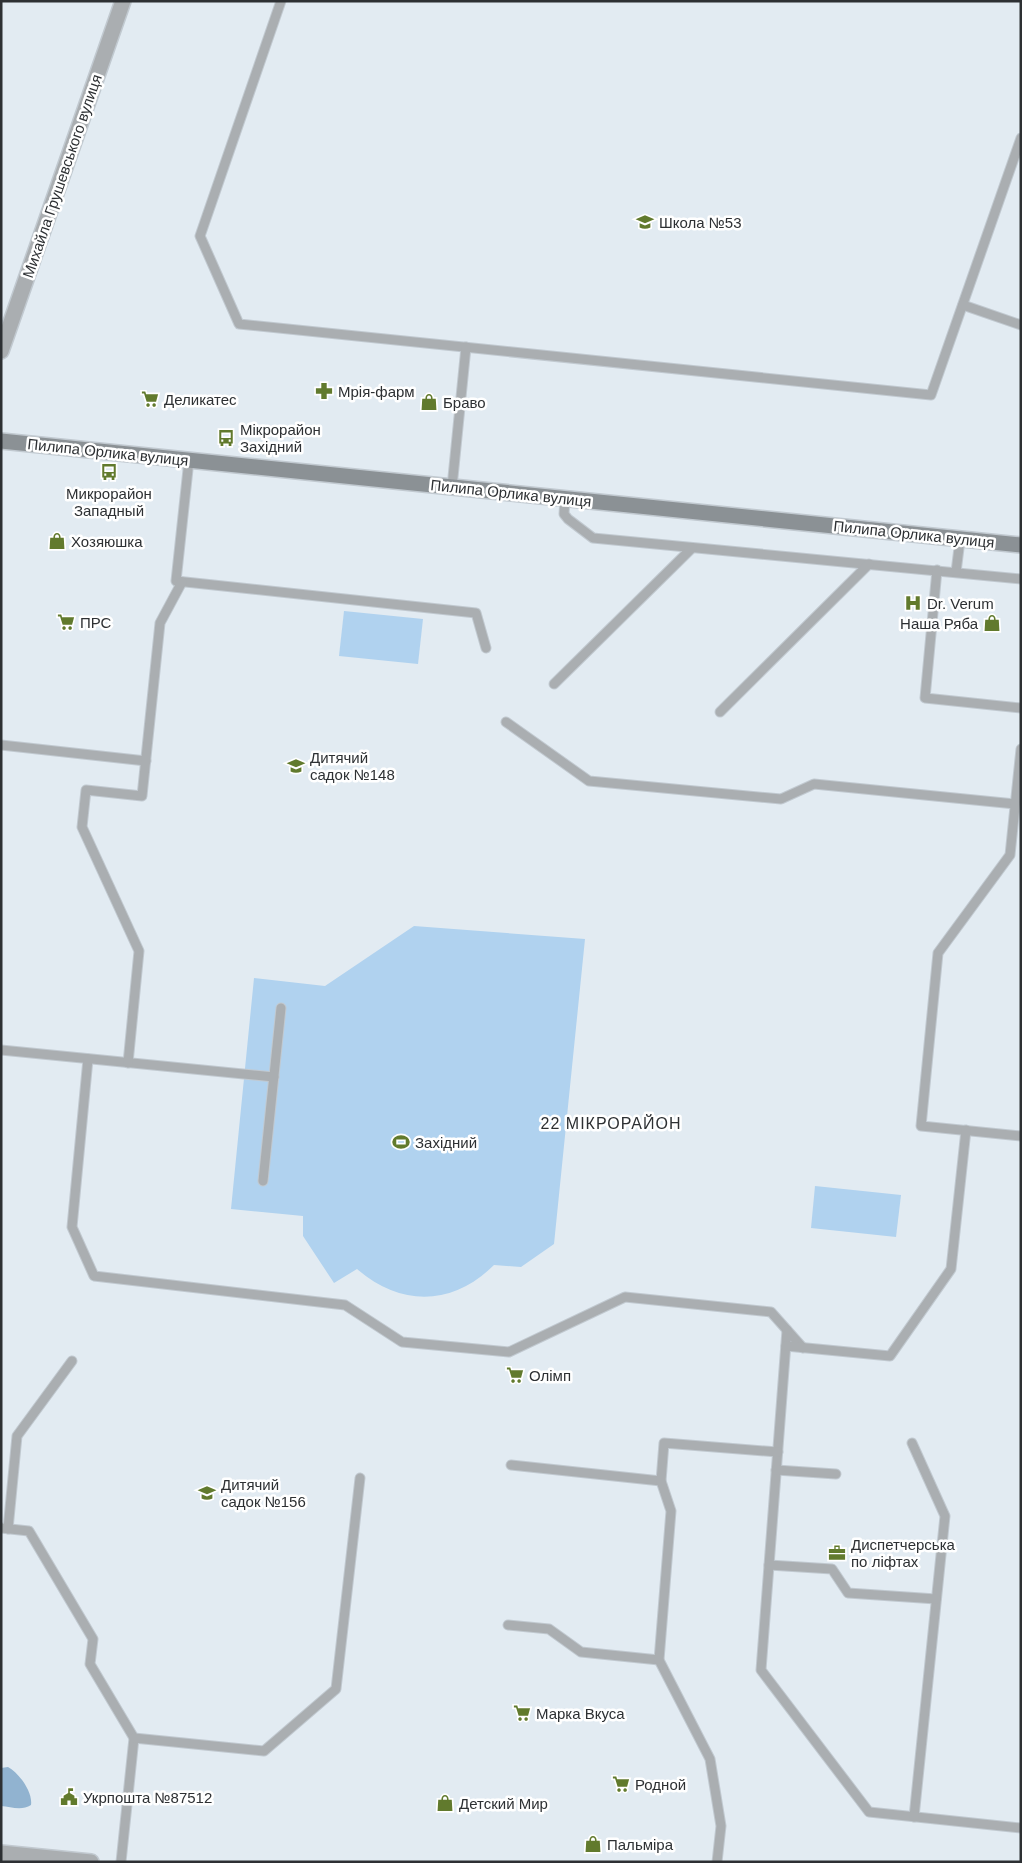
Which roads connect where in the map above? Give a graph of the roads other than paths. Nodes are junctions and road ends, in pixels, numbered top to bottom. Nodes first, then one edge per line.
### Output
1 (123, 1) edge
2 (281, 1) edge
3 (1021, 138) edge
4 (963, 305) junction
5 (1021, 325) edge
6 (466, 347) junction
7 (1, 351) edge
8 (1, 440) edge
9 (1, 447) edge
10 (189, 460) junction
11 (452, 487) junction
12 (565, 498) junction
13 (960, 540) junction
14 (1021, 545) edge
15 (692, 548) junction
16 (869, 564) junction
17 (937, 570) junction
18 (956, 572) junction
19 (1021, 579) edge
20 (182, 582) junction
21 (486, 648) dead end
22 (554, 684) dead end
23 (1021, 708) edge
24 (720, 712) dead end
25 (506, 722) dead end
26 (1, 745) edge
27 (1021, 749) edge
28 (146, 761) junction
29 (1015, 804) junction
30 (281, 1008) dead end
31 (1, 1050) edge
32 (88, 1059) junction
33 (128, 1063) junction
34 (274, 1077) junction
35 (966, 1130) junction
36 (1021, 1136) edge
37 (263, 1181) dead end
38 (787, 1330) junction
39 (786, 1346) junction
40 (803, 1348) junction
41 (72, 1361) dead end
42 (912, 1442) dead end
43 (778, 1452) junction
44 (511, 1465) dead end
45 (776, 1470) junction
46 (836, 1474) dead end
47 (360, 1478) dead end
48 (661, 1481) junction
49 (5, 1529) edge
50 (769, 1565) junction
51 (936, 1599) junction
52 (508, 1625) dead end
53 (660, 1660) junction
54 (134, 1738) junction
55 (914, 1817) junction
56 (1021, 1828) edge
57 (1, 1853) edge
58 (91, 1862) edge
59 (121, 1862) edge
60 (717, 1862) edge

1 - 7 street, Михайла Грушевського вулиця
2 - 6 lane
3 - 4 lane
4 - 5 lane
4 - 6 lane
6 - 11 lane
8 - 9 street
8 - 10 street, Пилипа Орлика вулиця
10 - 11 street, Пилипа Орлика вулиця
10 - 20 lane
11 - 12 street, Пилипа Орлика вулиця
12 - 13 street, Пилипа Орлика вулиця
12 - 15 lane
13 - 14 street, Пилипа Орлика вулиця
13 - 18 lane
15 - 16 lane
15 - 22 lane
16 - 17 lane
16 - 24 lane
17 - 18 lane
17 - 23 lane
18 - 19 lane
20 - 21 lane
20 - 28 lane
25 - 29 lane
26 - 28 lane
27 - 29 lane
28 - 33 lane
29 - 35 lane
30 - 34 lane
31 - 32 lane
32 - 33 lane
32 - 38 lane
33 - 34 lane
34 - 37 lane
35 - 36 lane
35 - 40 lane
38 - 39 lane
38 - 40 lane
39 - 40 lane
39 - 43 lane
41 - 49 lane
42 - 51 lane
43 - 45 lane
43 - 48 lane
44 - 48 lane
45 - 46 lane
45 - 50 lane
47 - 54 lane
48 - 53 lane
49 - 54 lane
50 - 51 lane
50 - 55 lane
51 - 55 lane
52 - 53 lane
53 - 60 lane
54 - 59 lane
55 - 56 lane
57 - 58 street

